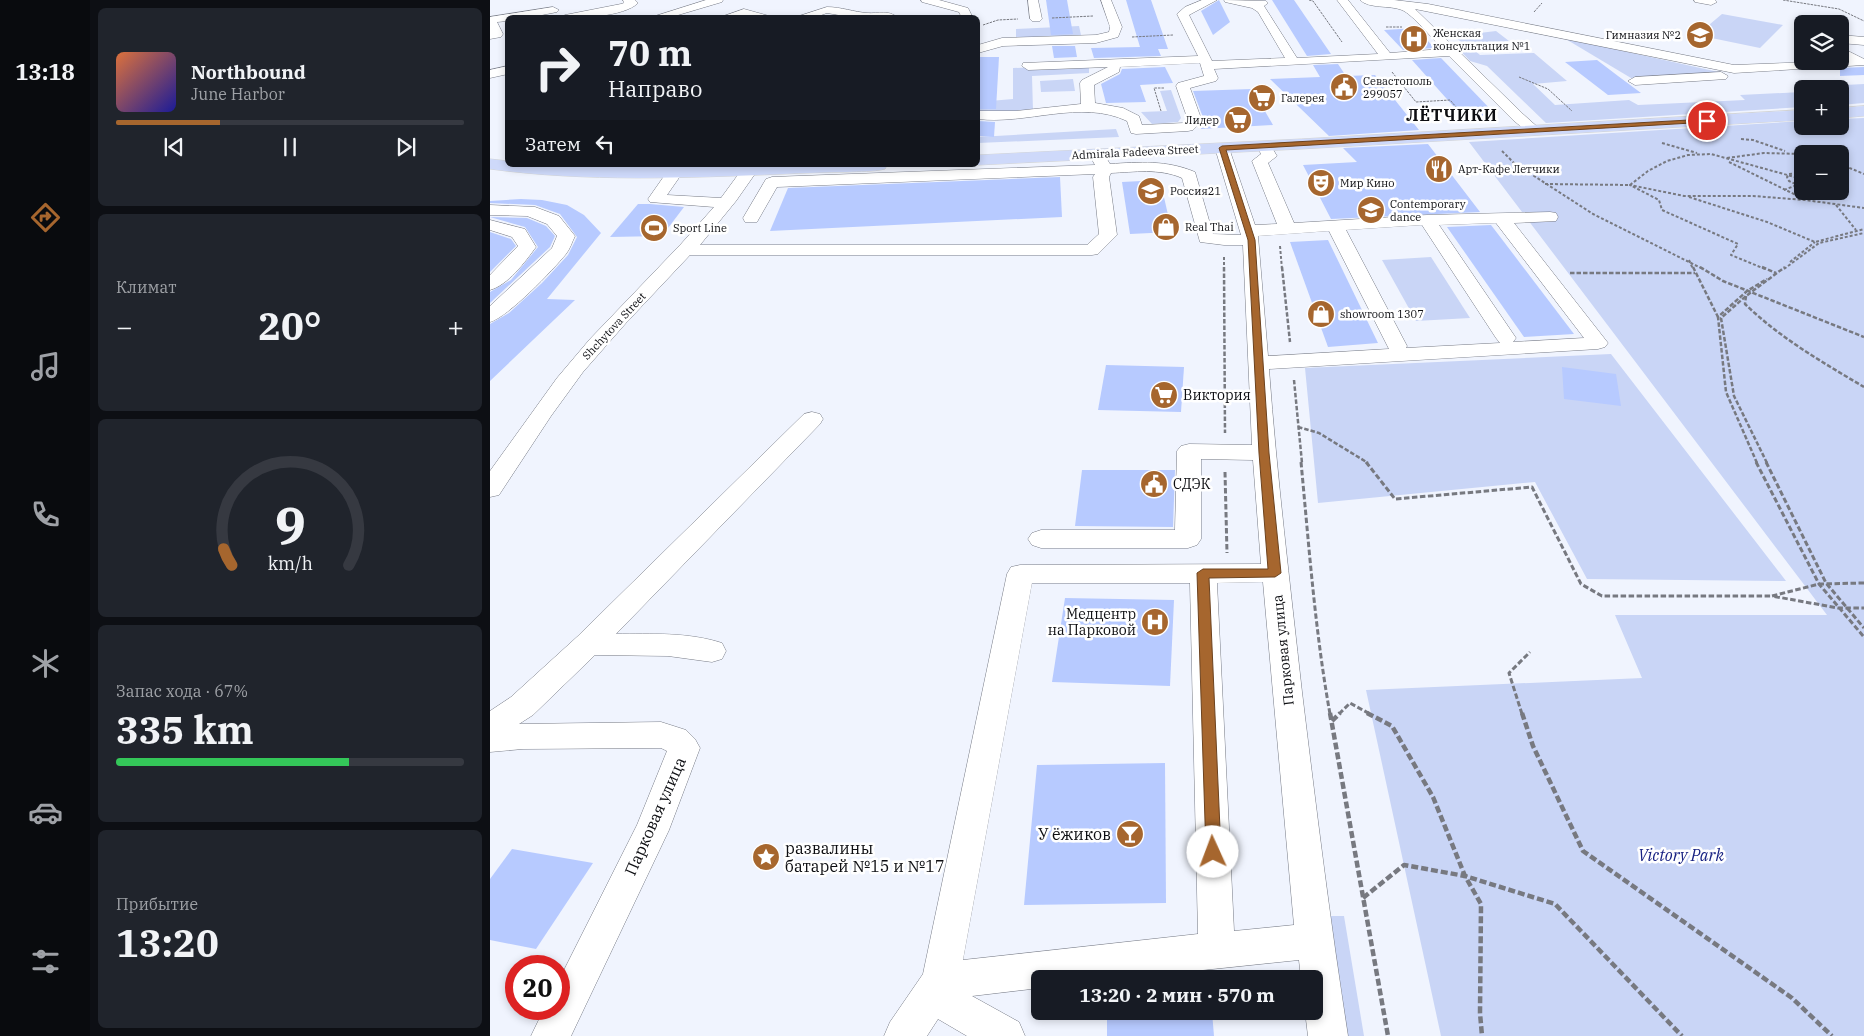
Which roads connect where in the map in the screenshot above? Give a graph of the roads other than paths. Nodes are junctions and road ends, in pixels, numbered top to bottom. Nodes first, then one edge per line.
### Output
1 (540, 0) edge
2 (628, 0) edge
3 (718, 0) edge
4 (926, 0) edge
5 (1033, 0) edge
6 (1106, 0) edge
7 (1212, 0) edge
8 (1229, 0) edge
9 (1342, 0) edge
10 (1698, 0) edge
11 (1378, 1) edge
12 (1711, 2) dead end
13 (808, 5) dead end
14 (827, 10) junction
15 (560, 15) edge
16 (665, 15) edge
17 (733, 15) edge
18 (754, 15) edge
19 (809, 15) edge
20 (860, 15) edge
21 (966, 15) edge
22 (1036, 18) road end
23 (505, 19) edge
24 (490, 20) edge
25 (490, 20) edge
26 (490, 36) edge
27 (1849, 39) edge
28 (1864, 40) edge
29 (980, 48) edge
30 (1452, 52) junction
31 (1849, 56) edge
32 (1383, 57) junction
33 (1114, 62) junction
34 (1206, 62) junction
35 (1293, 62) junction
36 (1849, 63) edge
37 (1028, 66) dead end
38 (1794, 66) edge
39 (1734, 69) junction
40 (505, 71) edge
41 (490, 74) edge
42 (1635, 81) dead end
43 (1096, 109) junction
44 (1864, 111) edge
45 (1849, 112) edge
46 (980, 115) edge
47 (1794, 115) edge
48 (1136, 130) junction
49 (1535, 131) junction
50 (1264, 146) junction
51 (1222, 148) junction
52 (1138, 152) junction
53 (980, 160) edge
54 (1101, 161) junction
55 (490, 164) edge
56 (505, 166) edge
57 (508, 167) edge
58 (812, 167) edge
59 (779, 168) edge
60 (748, 171) junction
61 (675, 172) junction
62 (726, 203) junction
63 (490, 210) edge
64 (1550, 217) dead end
65 (751, 218) dead end
66 (1501, 218) junction
67 (1427, 220) junction
68 (490, 225) edge
69 (1335, 226) junction
70 (1283, 229) junction
71 (1241, 237) junction
72 (684, 250) junction
73 (490, 284) edge
74 (490, 316) edge
75 (1506, 338) dead end
76 (1396, 346) dead end
77 (1259, 363) junction
78 (812, 419) dead end
79 (1264, 453) junction
80 (490, 489) edge
81 (1041, 539) dead end
82 (1215, 573) junction
83 (1275, 573) junction
84 (588, 644) junction
85 (712, 651) dead end
86 (490, 727) edge
87 (490, 739) edge
88 (1315, 941) junction
89 (1217, 951) junction
90 (936, 988) junction
91 (551, 1036) edge
92 (904, 1036) edge
93 (1005, 1036) edge
94 (1328, 1036) edge

1 - 15 street
2 - 15 street
3 - 16 street
4 - 21 street
5 - 22 street
6 - 29 street
7 - 34 street
8 - 35 street
9 - 32 street
10 - 12 street
11 - 30 street
11 - 39 street
13 - 14 street
14 - 19 street
14 - 20 street
17 - 18 street
23 - 24 street
25 - 26 street
27 - 28 street
30 - 32 street
30 - 49 street
31 - 36 street
32 - 35 street
33 - 34 street
33 - 37 street
33 - 43 street
34 - 35 street
34 - 48 street
38 - 39 street
39 - 42 street
40 - 41 street
43 - 46 street
43 - 48 street
44 - 45 main road
47 - 49 main road, Admirala Fadeeva Street
48 - 52 street
49 - 50 main road, Admirala Fadeeva Street
50 - 51 main road, Admirala Fadeeva Street
50 - 70 street
51 - 52 main road, Admirala Fadeeva Street
51 - 71 street, Парковая улица
52 - 54 main road, Admirala Fadeeva Street
53 - 54 main road, Admirala Fadeeva Street
54 - 65 street
54 - 71 street
54 - 72 street
55 - 56 main road
57 - 61 main road
58 - 59 main road
59 - 60 main road
60 - 61 main road
60 - 62 street, Shchytova Street
61 - 62 street
62 - 72 street, Shchytova Street
63 - 74 street
64 - 66 street
66 - 67 street
66 - 77 street
67 - 69 street
67 - 75 street
68 - 73 street
69 - 70 street
69 - 76 street
70 - 71 street
71 - 77 street, Парковая улица
72 - 80 street, Shchytova Street
77 - 79 street, Парковая улица
78 - 84 street
79 - 81 street
79 - 83 street, Парковая улица
82 - 83 street
82 - 89 street
82 - 90 street
83 - 88 street, Парковая улица
84 - 85 street
84 - 86 street
87 - 91 street, Парковая улица
88 - 89 street
88 - 94 street, Парковая улица
89 - 90 street
90 - 92 street
90 - 93 street

